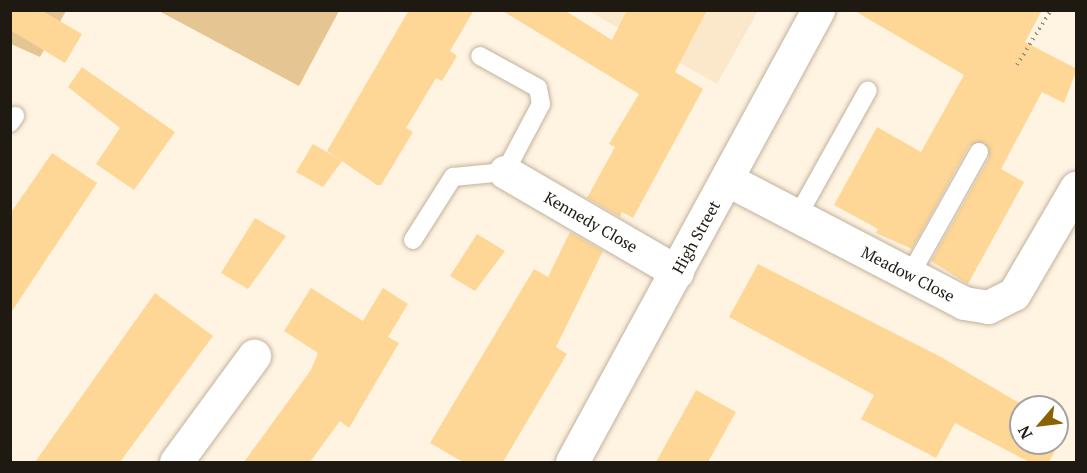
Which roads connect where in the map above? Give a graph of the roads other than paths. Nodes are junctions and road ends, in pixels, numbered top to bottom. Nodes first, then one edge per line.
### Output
1 (818, 10) edge
2 (480, 56) dead end
3 (868, 90) dead end
4 (979, 152) dead end
5 (505, 172) junction
6 (728, 180) junction
7 (1077, 188) edge
8 (797, 217) junction
9 (413, 240) dead end
10 (677, 272) junction
11 (910, 275) junction
12 (254, 356) dead end
13 (176, 462) edge
14 (572, 462) edge

1 - 6 street, High Street
2 - 5 lane
3 - 8 lane
4 - 11 lane
5 - 9 lane
5 - 10 street, Kennedy Close
6 - 8 street, Meadow Close
6 - 10 street, High Street
7 - 11 street, Meadow Close
8 - 11 street, Meadow Close
10 - 14 street, High Street
12 - 13 street

